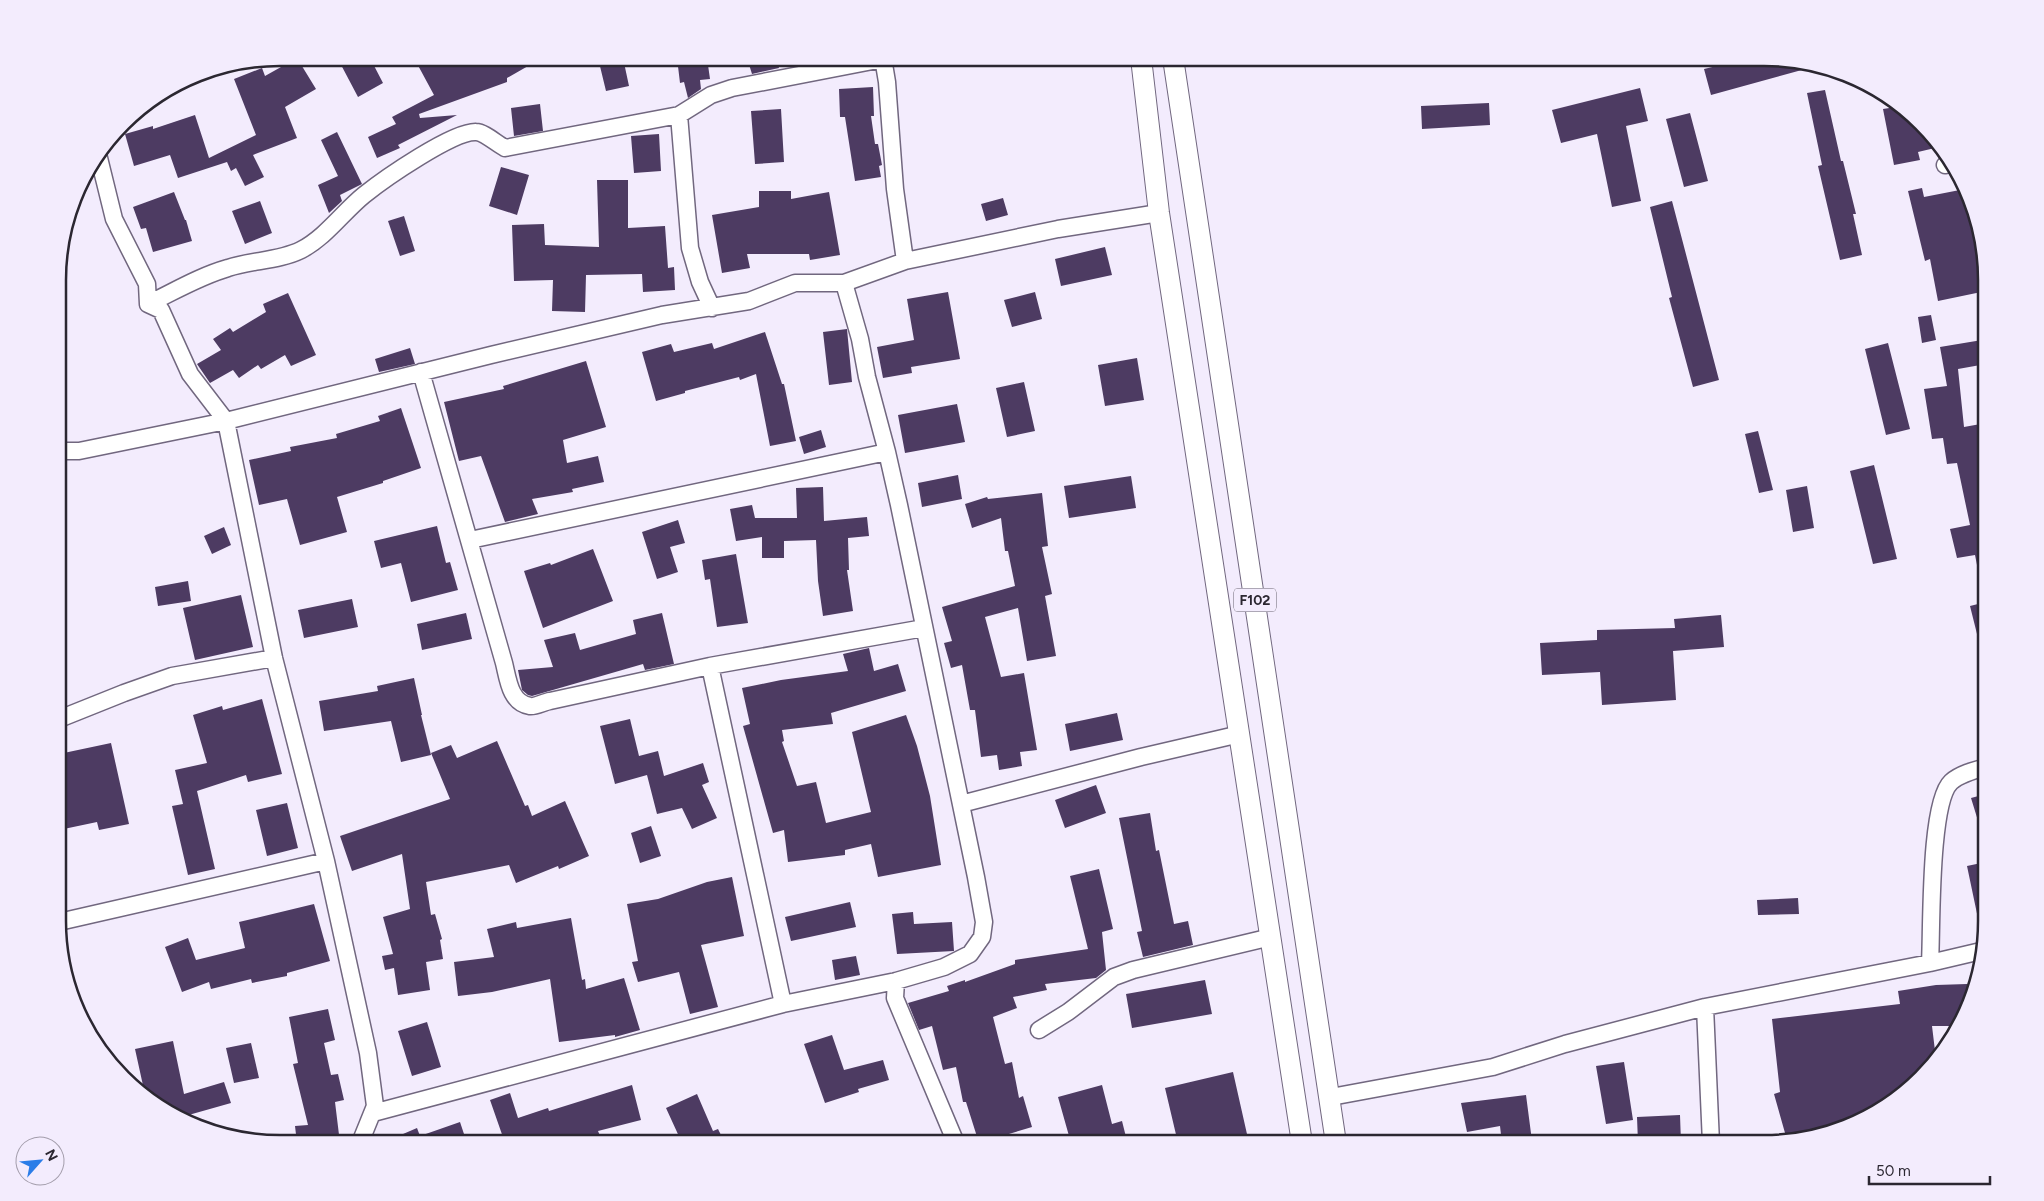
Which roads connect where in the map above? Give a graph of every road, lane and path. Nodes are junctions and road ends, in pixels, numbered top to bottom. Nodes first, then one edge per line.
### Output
1 (843, 66) edge
2 (884, 66) edge
3 (1141, 66) edge
4 (1174, 66) edge
5 (679, 115) junction
6 (100, 164) edge
7 (1159, 213) junction
8 (906, 261) junction
9 (844, 283) junction
10 (148, 304) junction
11 (712, 308) junction
12 (422, 372) junction
13 (226, 420) junction
14 (66, 451) edge
15 (887, 452) junction
16 (470, 540) junction
17 (924, 628) junction
18 (274, 658) junction
19 (710, 666) junction
20 (66, 717) edge
21 (1240, 734) junction
22 (1978, 770) edge
23 (961, 804) junction
24 (326, 861) junction
25 (66, 920) edge
26 (1271, 937) junction
27 (1976, 952) edge
28 (1930, 963) junction
29 (896, 981) junction
30 (783, 1004) junction
31 (1705, 1007) junction
32 (1039, 1030) dead end
33 (1331, 1097) junction
34 (373, 1113) junction
35 (364, 1135) edge
36 (953, 1135) edge
37 (1301, 1135) edge
38 (1335, 1135) edge
39 (1711, 1135) edge

1 - 5 street
2 - 8 street
3 - 7 main road, F102
4 - 33 main road, F102
5 - 10 street
5 - 11 street
6 - 10 street
7 - 8 street
7 - 21 main road, F102
8 - 9 street
9 - 11 street
9 - 15 street
10 - 13 street
11 - 12 street
12 - 13 street
12 - 16 street
13 - 14 street
13 - 18 street
15 - 16 street
15 - 17 street
16 - 19 street
17 - 19 street
17 - 23 street
18 - 20 street
18 - 24 street
19 - 30 street
21 - 23 street
21 - 26 main road, F102
22 - 28 street
23 - 29 street
24 - 25 street
24 - 34 street
26 - 32 street
26 - 37 main road, F102
27 - 28 street
28 - 31 street
29 - 30 street
29 - 36 street
30 - 34 street
31 - 33 street
31 - 39 street
33 - 38 main road, F102
34 - 35 street

